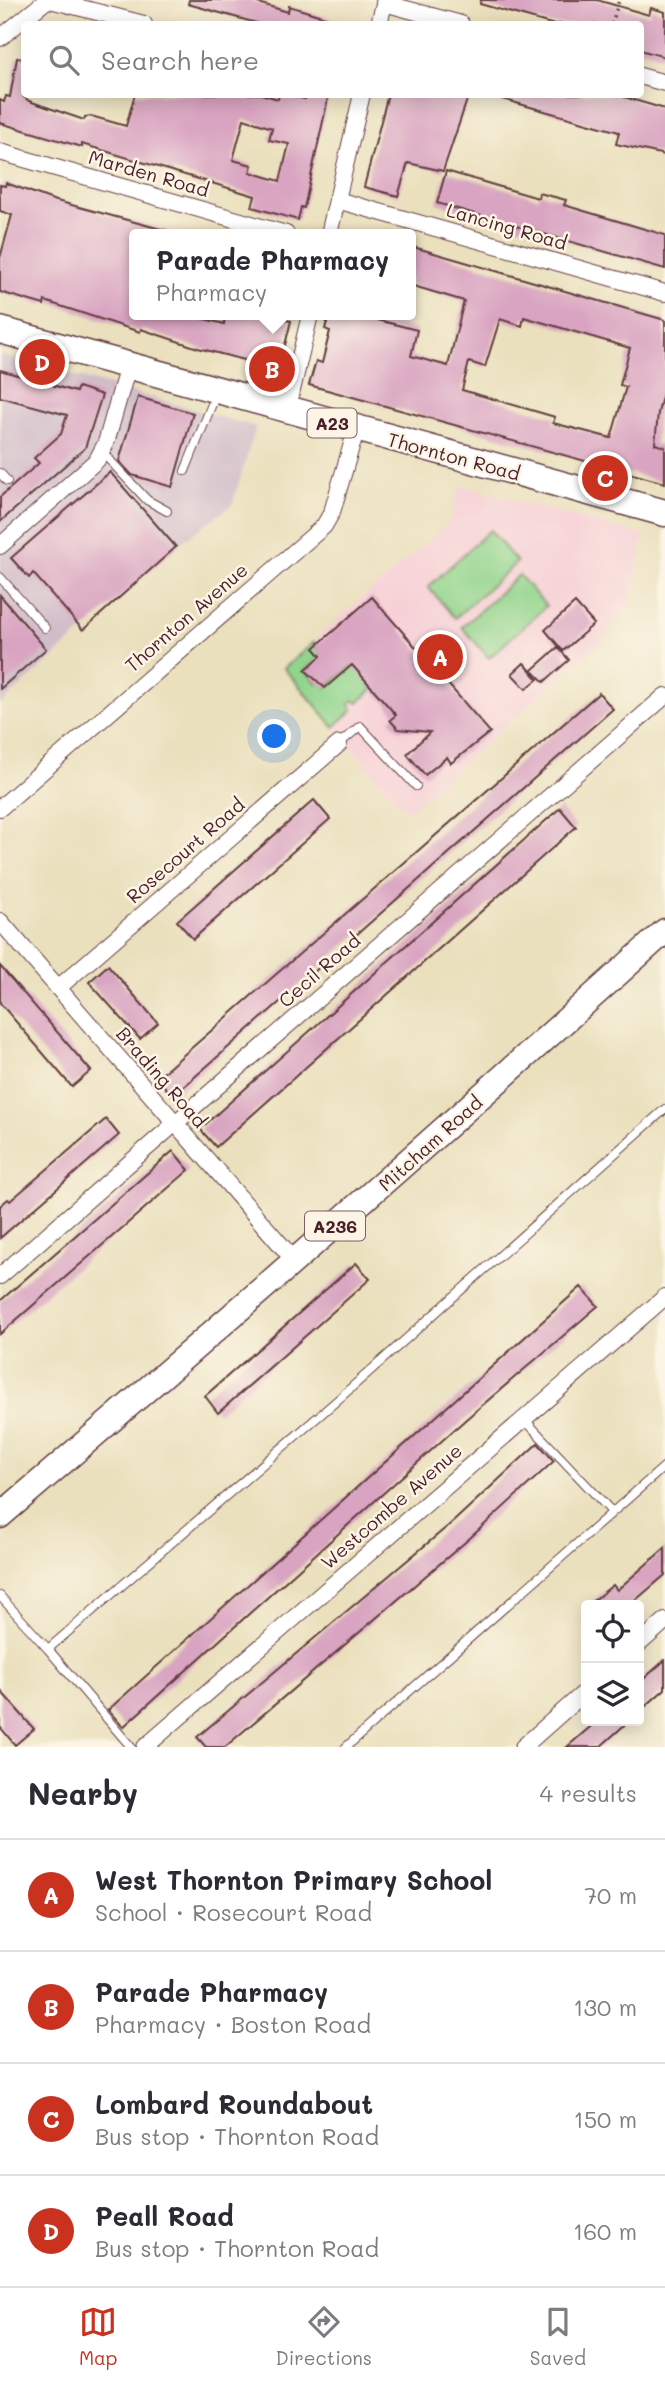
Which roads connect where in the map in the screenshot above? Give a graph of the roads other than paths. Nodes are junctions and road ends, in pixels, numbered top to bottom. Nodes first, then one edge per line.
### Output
1 (48, 0) edge
2 (385, 1) edge
3 (21, 21) edge
4 (21, 21) edge
5 (132, 21) edge
6 (380, 21) edge
7 (451, 21) edge
8 (0, 38) edge
9 (644, 77) edge
10 (665, 83) edge
11 (361, 98) edge
12 (0, 152) edge
13 (337, 200) junction
14 (269, 229) edge
15 (330, 229) edge
16 (665, 293) edge
17 (309, 320) edge
18 (0, 330) edge
19 (128, 366) junction
20 (218, 391) junction
21 (287, 411) junction
22 (356, 430) junction
23 (102, 452) junction
24 (185, 471) dead end
25 (0, 473) edge
26 (7, 481) dead end
27 (167, 511) dead end
28 (665, 513) edge
29 (0, 546) edge
30 (0, 577) edge
31 (45, 628) dead end
32 (665, 696) edge
33 (339, 744) joint
34 (416, 786) dead end
35 (0, 808) edge
36 (0, 921) edge
37 (665, 931) edge
38 (58, 988) junction
39 (665, 1109) edge
40 (175, 1124) junction
41 (293, 1260) junction
42 (0, 1276) edge
43 (665, 1297) edge
44 (524, 1419) junction
45 (665, 1466) edge
46 (612, 1512) junction
47 (0, 1516) edge
48 (0, 1596) edge
49 (665, 1621) edge
50 (644, 1640) edge
51 (48, 1649) junction
52 (581, 1695) edge
53 (131, 1747) edge
54 (145, 1747) edge
55 (346, 1747) edge
56 (523, 1747) edge

1 - 4 street
1 - 5 street
2 - 6 street
2 - 7 street
3 - 8 street
9 - 10 street
11 - 13 street
12 - 14 street, Marden Road
13 - 15 street
13 - 16 street, Lancing Road
17 - 21 street
18 - 19 highway, Thornton Road / A23
19 - 20 highway, Thornton Road / A23
19 - 23 street
20 - 21 highway, Thornton Road / A23
20 - 24 lane
21 - 22 highway, Thornton Road / A23
22 - 28 highway, Thornton Road / A23
22 - 35 street, Thornton Avenue
23 - 27 lane
23 - 29 street
25 - 26 lane
30 - 31 lane
32 - 40 street, Cecil Road
33 - 34 lane
33 - 38 street, Rosecourt Road
36 - 38 street, Brading Road
37 - 41 main road, Mitcham Road / A236
38 - 40 street, Brading Road
39 - 51 lane
40 - 41 street, Brading Road
40 - 42 street, Cecil Road
41 - 47 main road, Mitcham Road / A236
43 - 44 street, Westcombe Avenue
44 - 46 lane
44 - 54 street, Westcombe Avenue
45 - 46 lane
46 - 55 lane
48 - 51 lane
49 - 50 street
51 - 53 lane
52 - 56 street

